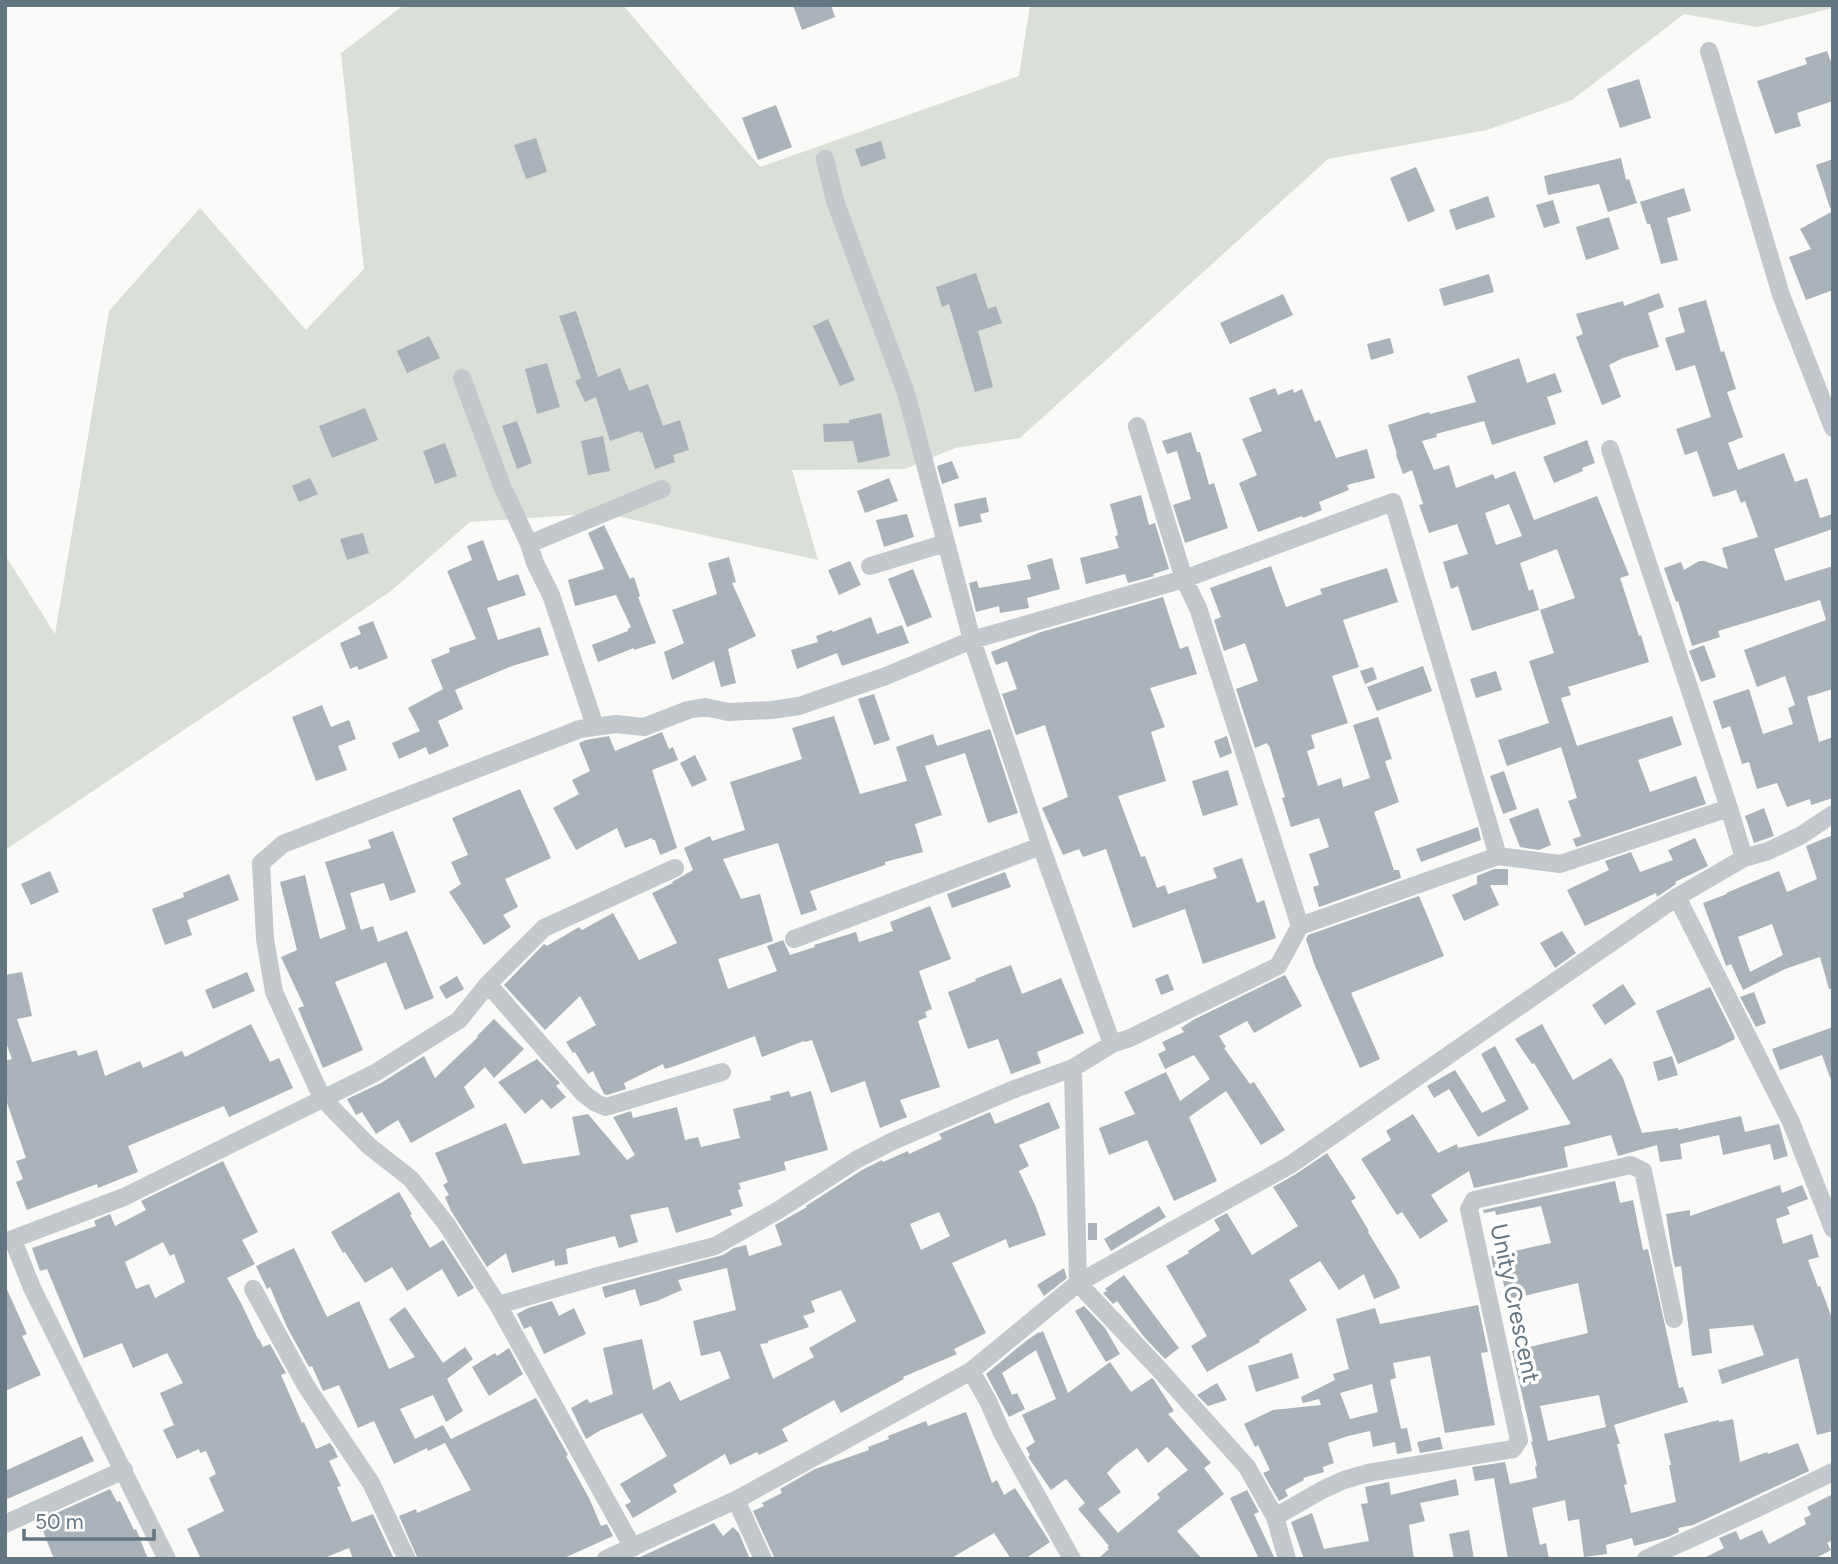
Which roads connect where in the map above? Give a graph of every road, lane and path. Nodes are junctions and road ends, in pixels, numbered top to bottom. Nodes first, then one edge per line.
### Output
1 (1709, 51) dead end
2 (825, 159) dead end
3 (462, 378) dead end
4 (1137, 426) dead end
5 (1833, 428) edge
6 (1610, 449) dead end
7 (662, 489) dead end
8 (946, 543) junction
9 (529, 544) junction
10 (870, 566) dead end
11 (1184, 579) junction
12 (972, 640) junction
13 (595, 726) junction
14 (1729, 808) junction
15 (1833, 814) edge
16 (1041, 846) junction
17 (1498, 856) junction
18 (1744, 858) junction
19 (675, 868) dead end
20 (1677, 897) junction
21 (1300, 926) junction
22 (794, 939) dead end
23 (488, 984) junction
24 (1112, 1044) junction
25 (1073, 1068) junction
26 (722, 1072) dead end
27 (322, 1098) junction
28 (1833, 1229) edge
29 (9, 1241) edge
30 (1078, 1283) junction
31 (253, 1289) dead end
32 (498, 1305) junction
33 (1674, 1319) dead end
34 (971, 1371) junction
35 (124, 1470) junction
36 (1833, 1472) edge
37 (736, 1500) junction
38 (1275, 1517) junction
39 (5, 1524) edge
40 (633, 1548) junction
41 (167, 1559) edge
42 (407, 1559) edge
43 (606, 1559) edge
44 (763, 1559) edge
45 (1072, 1559) edge
46 (1287, 1559) edge
47 (1646, 1559) edge

1 - 5 street
2 - 8 street
3 - 9 street
4 - 11 street
6 - 14 street
7 - 9 street
8 - 10 street
8 - 12 street
9 - 13 street
11 - 12 street
11 - 17 street
11 - 21 street
12 - 13 street
12 - 16 street
13 - 27 street
14 - 17 street
14 - 18 street
15 - 18 street
16 - 22 street
16 - 24 street
17 - 21 street
18 - 20 street
19 - 23 street
20 - 28 street
20 - 30 street
21 - 24 street
23 - 26 street
23 - 27 street
24 - 25 street
25 - 30 street
25 - 32 street
27 - 29 street
27 - 32 street
29 - 35 street
30 - 34 street
30 - 38 street
31 - 42 street
32 - 40 street
33 - 38 street, Unity Crescent
34 - 37 street
34 - 45 street
35 - 39 street
35 - 41 street
36 - 47 street
37 - 40 street
37 - 44 street
38 - 46 street
40 - 43 street

